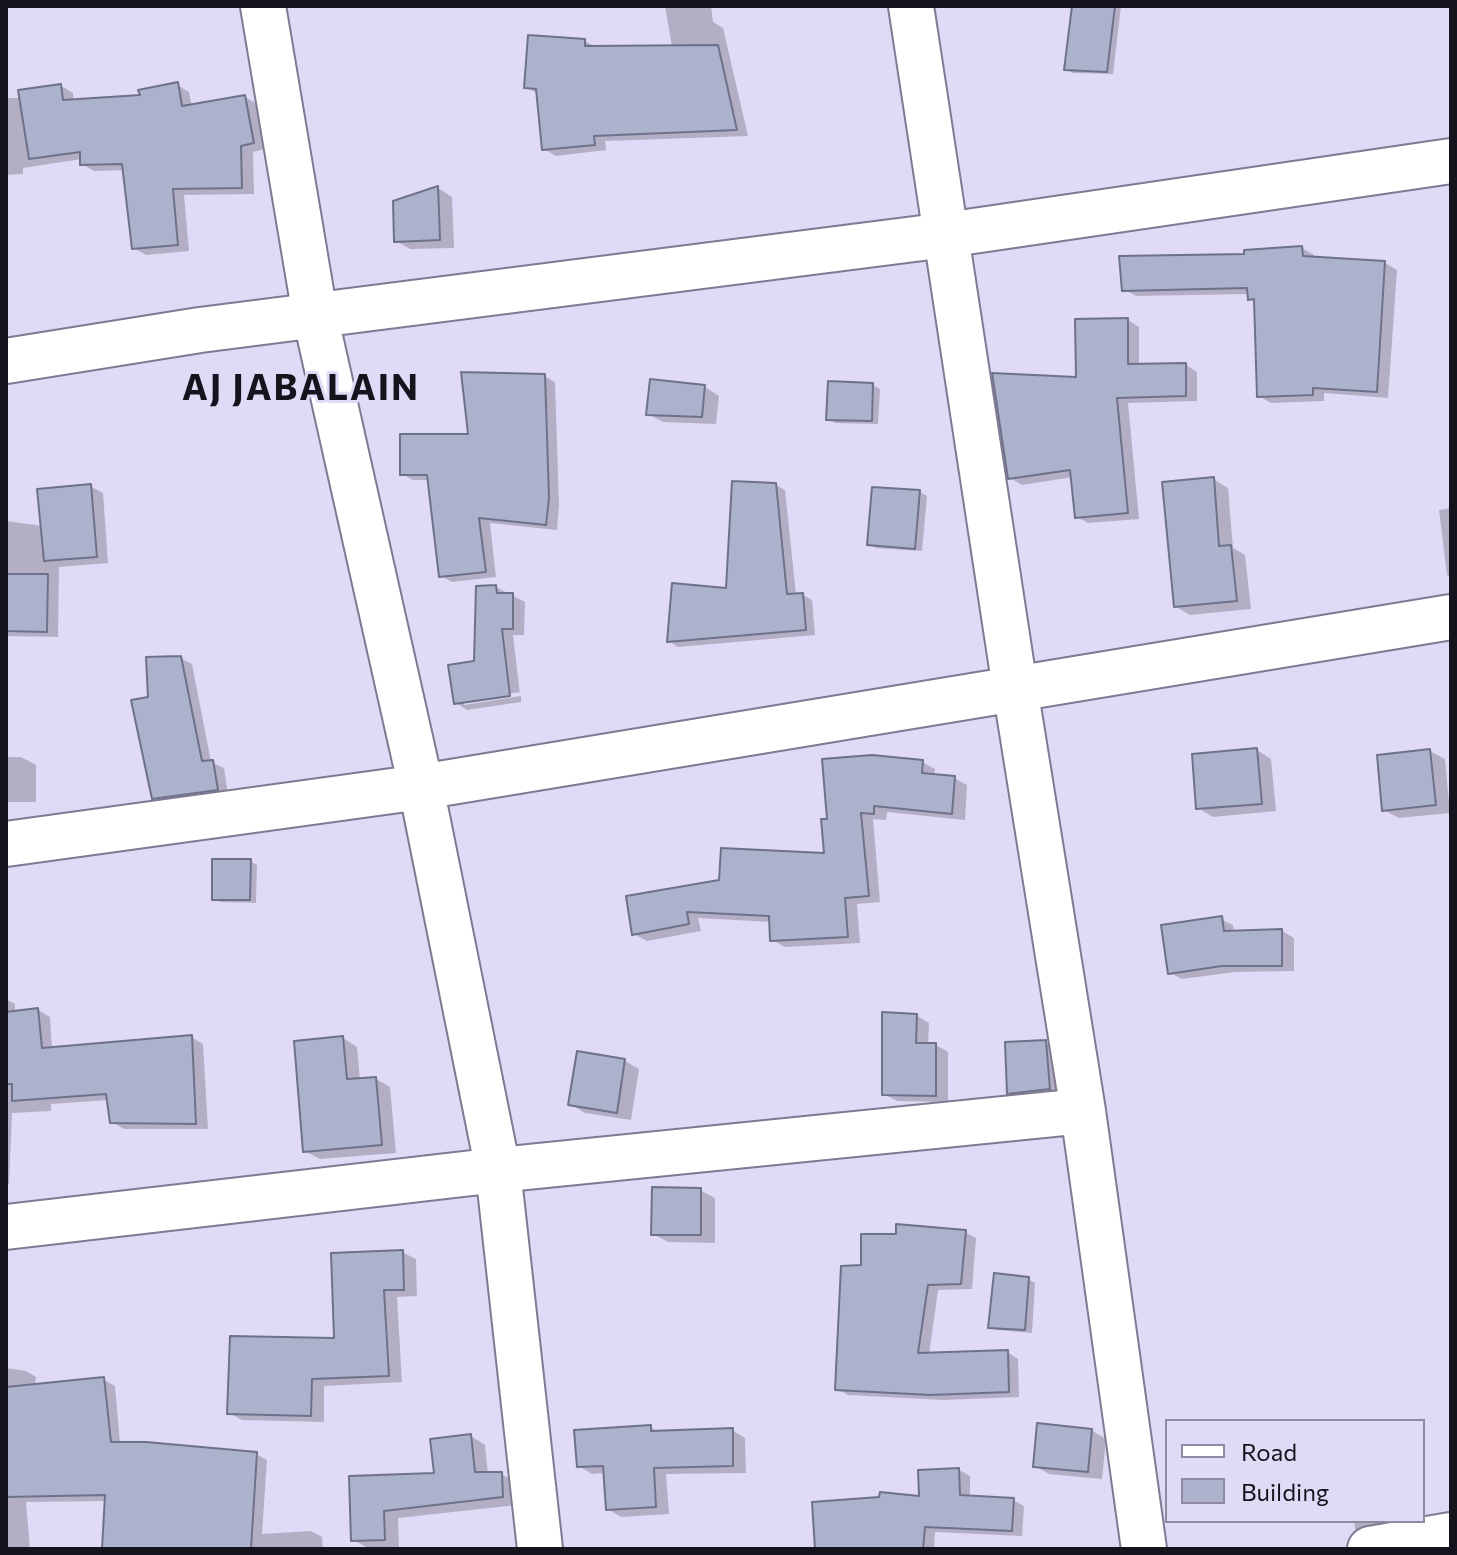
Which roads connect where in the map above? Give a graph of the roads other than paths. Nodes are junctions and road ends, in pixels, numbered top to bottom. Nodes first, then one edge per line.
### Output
1 (263, 6) edge
2 (911, 6) edge
3 (1451, 161) edge
4 (946, 235) junction
5 (315, 315) junction
6 (6, 361) edge
7 (1451, 617) edge
8 (1015, 688) junction
9 (421, 787) junction
10 (6, 844) edge
11 (1083, 1111) junction
12 (498, 1170) junction
13 (6, 1227) edge
14 (1451, 1535) edge
15 (540, 1549) edge
16 (1144, 1549) edge
17 (1370, 1549) edge

1 - 5 street
2 - 4 street
3 - 4 street
4 - 5 street
4 - 8 street
5 - 6 street
5 - 9 street
7 - 8 street
8 - 9 street
8 - 11 street
9 - 10 street
9 - 12 street
11 - 12 street
11 - 16 street
12 - 13 street
12 - 15 street
14 - 17 street

